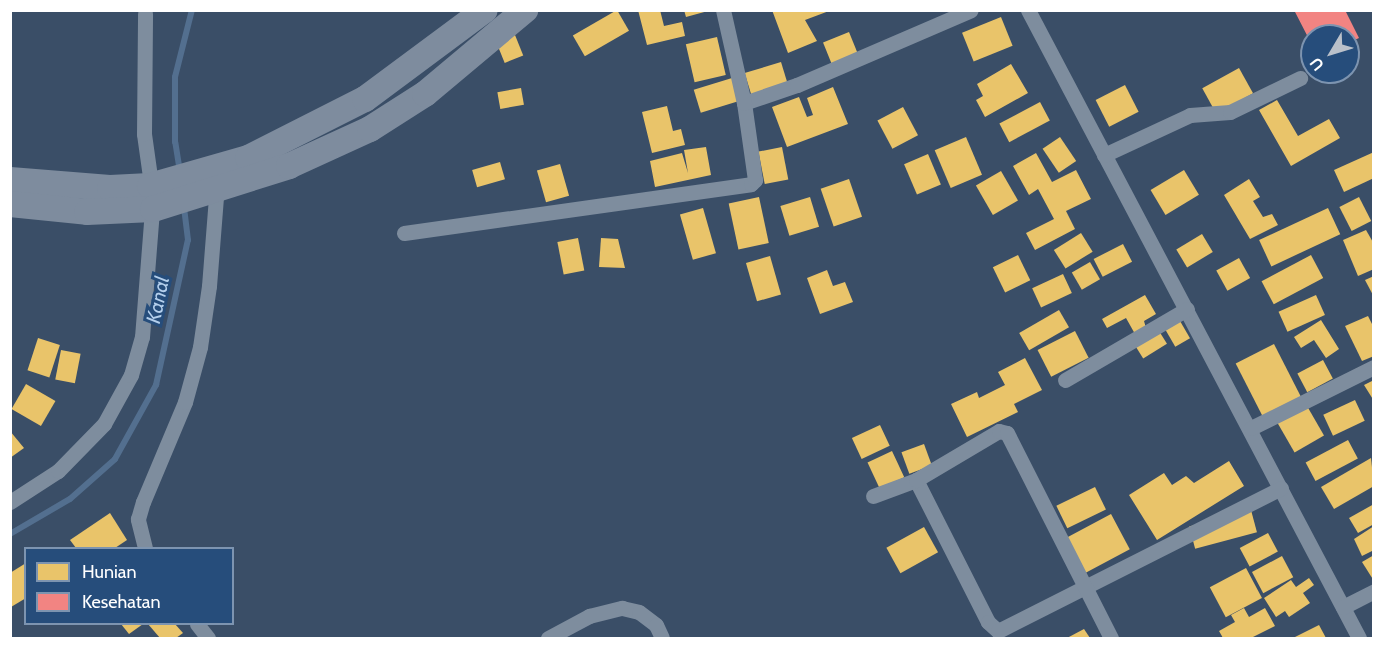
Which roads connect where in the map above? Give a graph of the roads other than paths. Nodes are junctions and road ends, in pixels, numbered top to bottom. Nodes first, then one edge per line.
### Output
1 (485, 10) edge
2 (525, 10) edge
3 (723, 10) edge
4 (971, 10) edge
5 (1028, 10) edge
6 (145, 12) edge
7 (1300, 78) dead end
8 (744, 103) junction
9 (1104, 155) junction
10 (10, 180) edge
11 (206, 183) junction
12 (160, 196) junction
13 (10, 204) edge
14 (404, 233) dead end
15 (1187, 309) junction
16 (1374, 367) edge
17 (1065, 380) dead end
18 (1251, 428) junction
19 (916, 480) junction
20 (1281, 488) junction
21 (873, 496) dead end
22 (10, 502) edge
23 (145, 547) edge
24 (1084, 588) junction
25 (1374, 591) edge
26 (1343, 607) junction
27 (198, 625) edge
28 (208, 639) edge
29 (548, 639) edge
30 (662, 639) edge
31 (1111, 639) edge
32 (1359, 639) edge

1 - 11 highway
2 - 11 highway
3 - 8 street
4 - 8 street
5 - 9 street
6 - 12 street
7 - 9 street
8 - 14 street
9 - 15 street
10 - 12 highway
11 - 12 highway
11 - 23 street
12 - 13 highway
12 - 22 street
15 - 17 street
15 - 18 street
16 - 18 street
18 - 20 street
19 - 21 street
19 - 24 street
19 - 24 street
20 - 24 street
20 - 26 street
24 - 31 street
25 - 26 street
26 - 32 street
27 - 28 street
29 - 30 street

